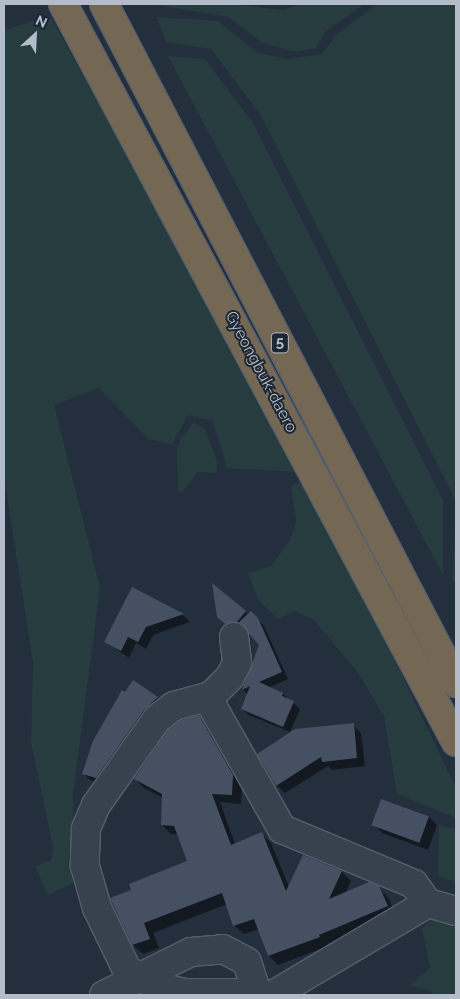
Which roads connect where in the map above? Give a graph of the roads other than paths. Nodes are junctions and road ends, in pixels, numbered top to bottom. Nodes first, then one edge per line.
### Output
1 (63, 4) edge
2 (104, 4) edge
3 (234, 637) dead end
4 (455, 679) edge
5 (207, 697) junction
6 (456, 742) edge
7 (428, 903) junction
8 (456, 911) edge
9 (142, 976) junction
10 (104, 995) edge
11 (264, 995) edge

1 - 6 highway, Gyeongbuk-daero
2 - 4 highway, Gyeongbuk-daero / 5
3 - 5 street
5 - 7 street
5 - 9 street
7 - 8 street
7 - 11 street
9 - 10 street
9 - 11 street
9 - 11 street

